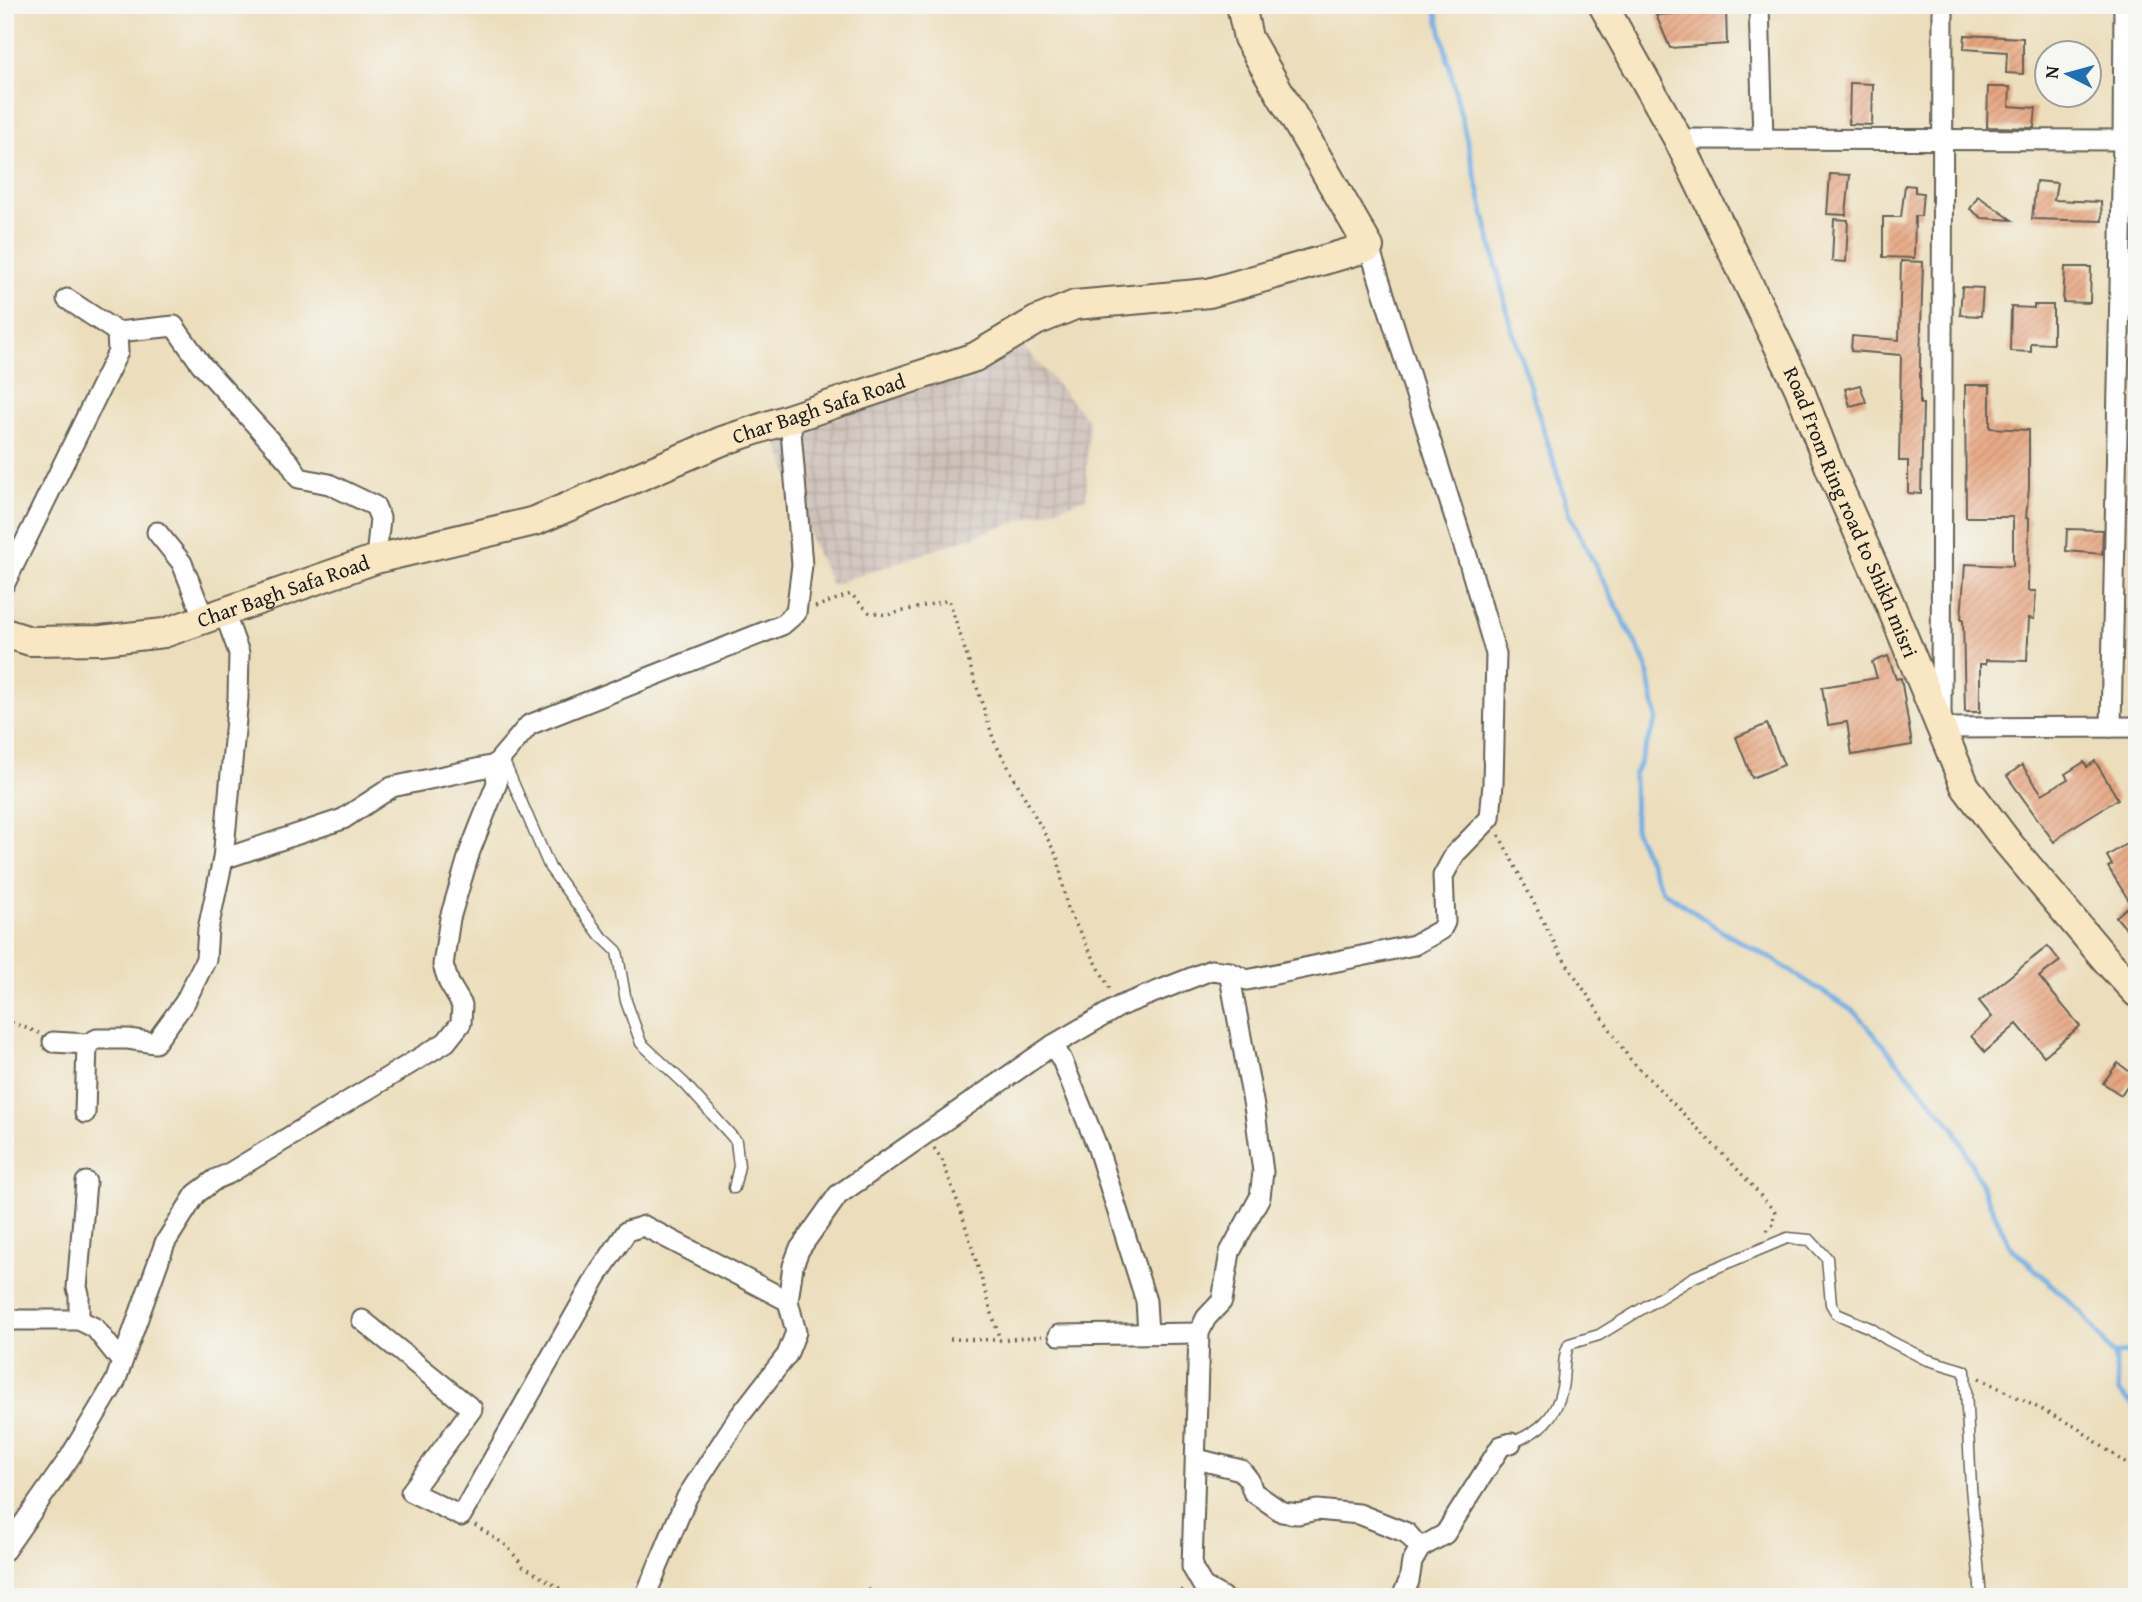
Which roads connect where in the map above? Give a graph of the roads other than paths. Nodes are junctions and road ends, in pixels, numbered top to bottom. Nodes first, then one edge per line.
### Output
1 (1241, 5) edge
2 (1603, 5) edge
3 (1759, 5) edge
4 (1943, 5) edge
5 (2124, 5) edge
6 (1678, 139) junction
7 (1763, 139) junction
8 (1943, 139) junction
9 (2130, 140) edge
10 (1368, 247) junction
11 (67, 299) dead end
12 (117, 332) junction
13 (790, 419) junction
14 (157, 532) dead end
15 (376, 559) junction
16 (5, 583) edge
17 (214, 615) junction
18 (5, 633) edge
19 (2111, 727) junction
20 (2137, 727) edge
21 (1941, 728) junction
22 (499, 761) junction
23 (223, 859) junction
24 (1229, 972) junction
25 (2137, 993) edge
26 (53, 1042) road end
27 (87, 1044) junction
28 (1053, 1045) junction
29 (85, 1113) dead end
30 (86, 1182) dead end
31 (734, 1188) dead end
32 (788, 1301) junction
33 (5, 1320) edge
34 (79, 1320) junction
35 (362, 1320) dead end
36 (1148, 1333) junction
37 (1199, 1333) junction
38 (1059, 1335) road end
39 (122, 1362) junction
40 (1511, 1443) joint
41 (1197, 1460) junction
42 (1420, 1548) junction
43 (5, 1550) edge
44 (645, 1597) edge
45 (1222, 1597) edge
46 (1402, 1597) edge
47 (1981, 1597) edge

1 - 10 street
2 - 6 street, Road From Ring road to Shikh misri
3 - 7 street
4 - 8 street
5 - 9 street
6 - 7 street
6 - 21 street, Road From Ring road to Shikh misri
7 - 8 street
8 - 9 street
8 - 21 street
9 - 19 street
10 - 13 street, Char Bagh Safa Road
10 - 24 street
11 - 12 street
12 - 15 street
12 - 16 street
13 - 15 street, Char Bagh Safa Road
13 - 22 street
14 - 17 street
15 - 17 street, Char Bagh Safa Road
17 - 18 street, Char Bagh Safa Road
17 - 23 street
19 - 20 street
19 - 21 street
21 - 25 street, Road From Ring road to Shikh misri
22 - 23 street
22 - 31 lane
22 - 39 street
23 - 27 street
24 - 28 street
24 - 37 street
26 - 27 street
27 - 29 street
28 - 32 street
28 - 36 street
30 - 34 street
32 - 35 street
32 - 44 street
33 - 34 street
34 - 39 street
36 - 37 street
36 - 38 street
37 - 41 street
39 - 43 street
40 - 42 street
40 - 47 lane
41 - 42 street
41 - 45 street
42 - 46 street

